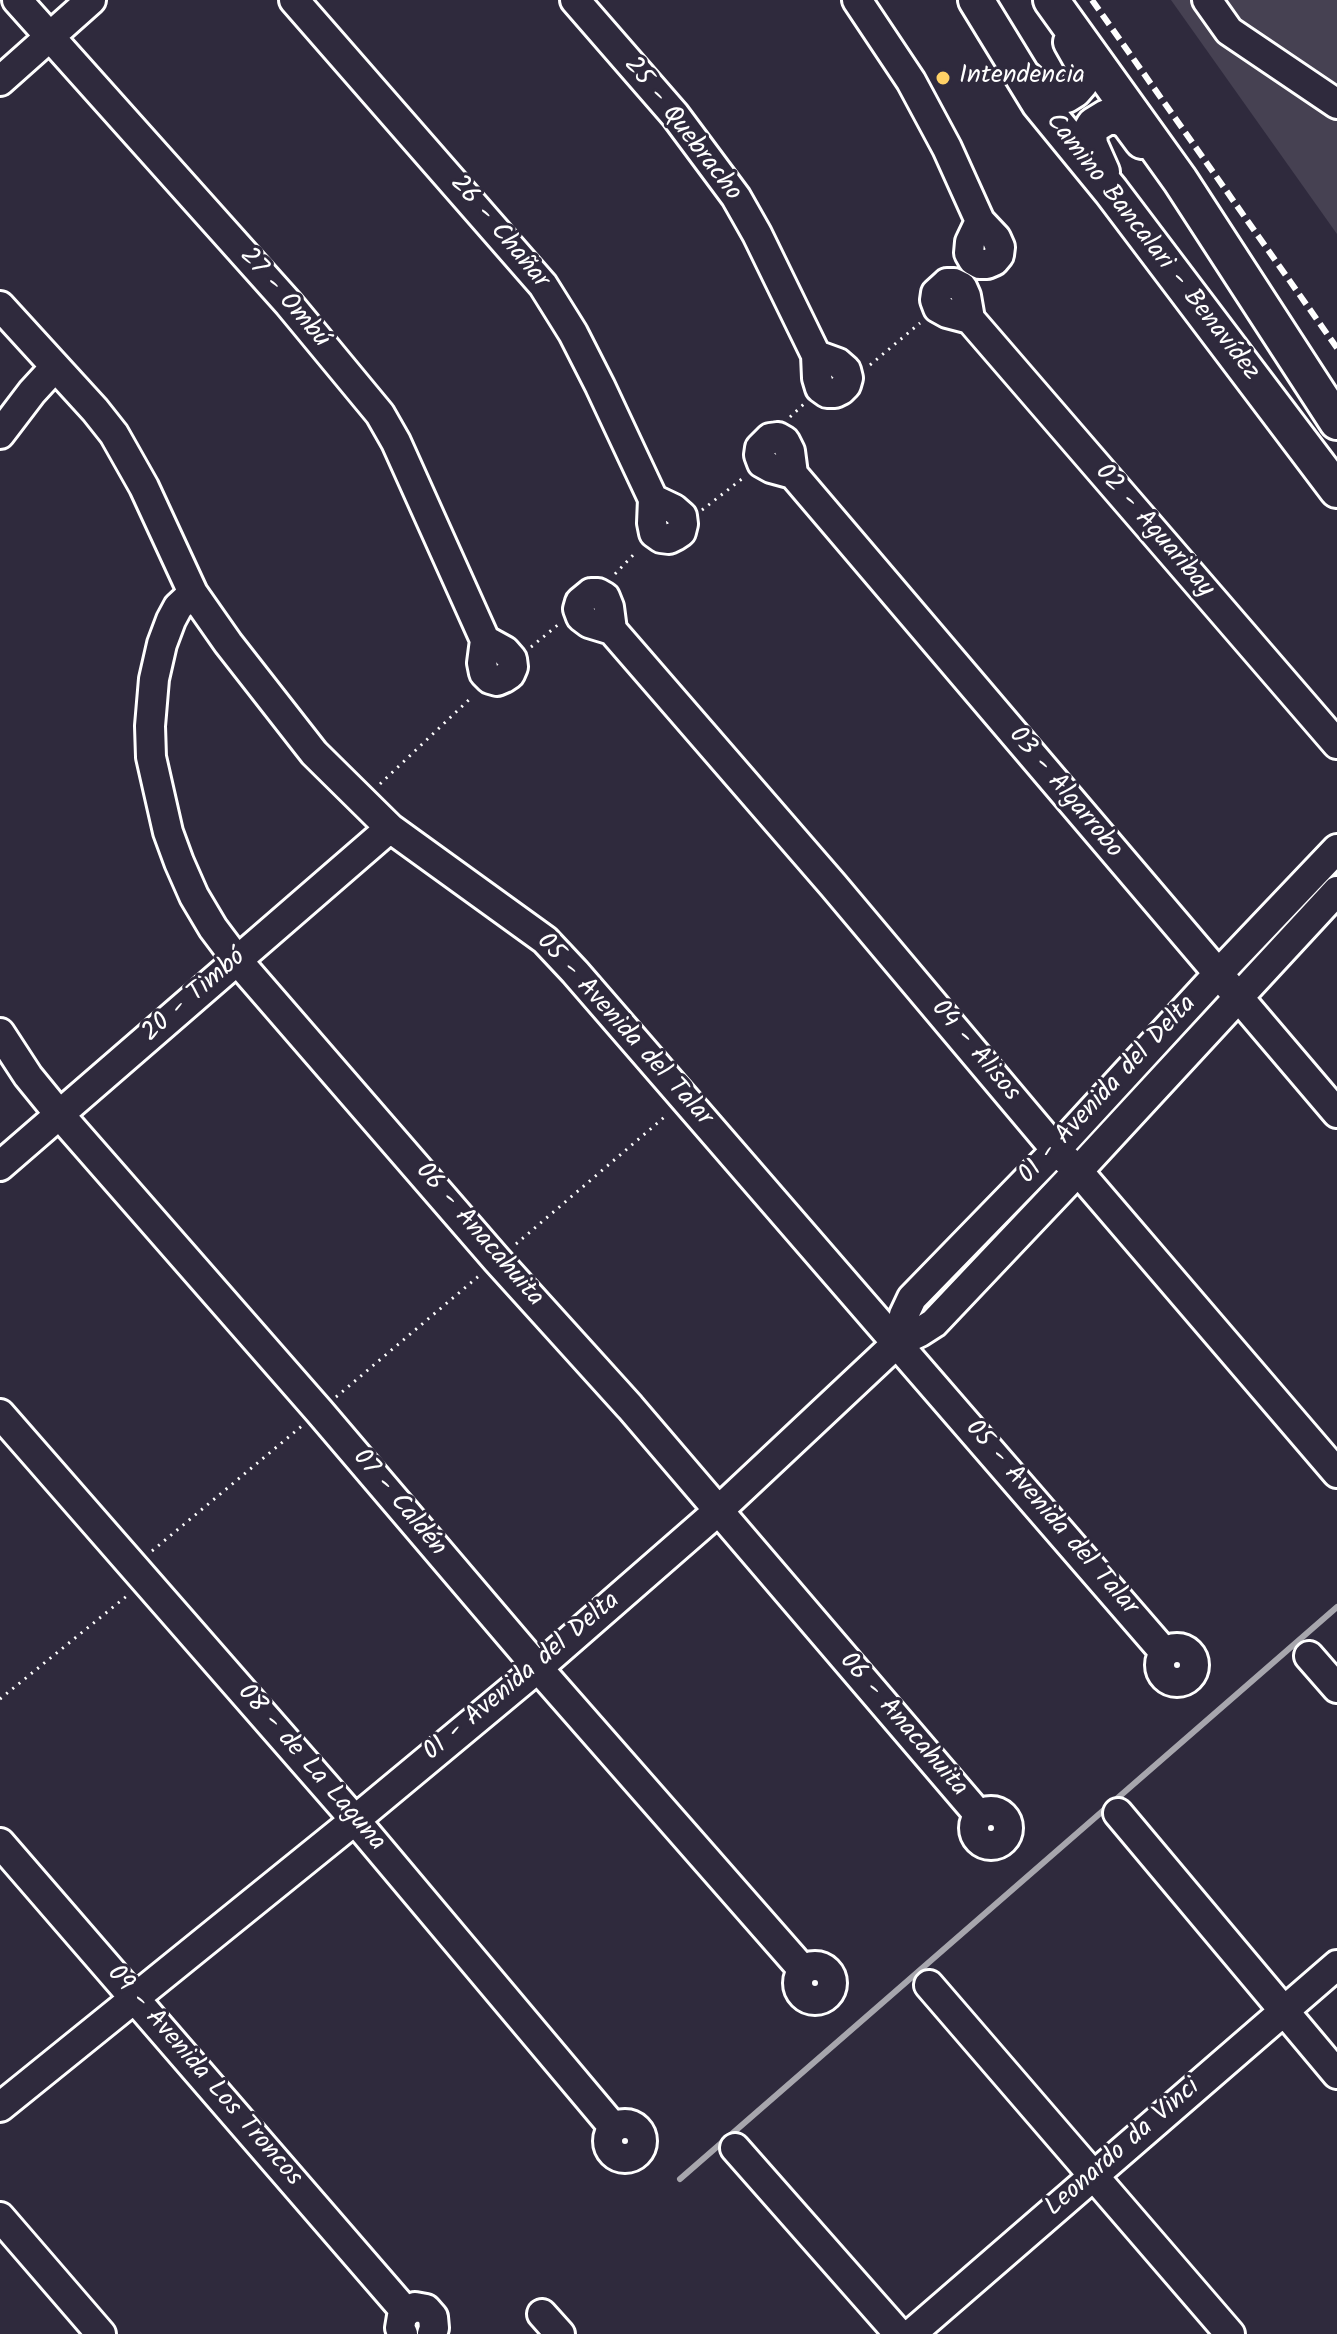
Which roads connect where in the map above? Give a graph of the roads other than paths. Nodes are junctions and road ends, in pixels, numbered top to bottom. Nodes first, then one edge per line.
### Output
1 (17, 0) edge
2 (91, 0) edge
3 (294, 0) edge
4 (575, 0) edge
5 (857, 0) edge
6 (976, 0) edge
7 (1040, 0) edge
8 (1051, 0) edge
9 (1207, 0) edge
10 (48, 36) junction
11 (1022, 76) junction
12 (0, 81) edge
13 (1337, 104) edge
14 (1111, 191) junction
15 (980, 221) dead end
16 (1254, 297) junction
17 (0, 306) edge
18 (938, 308) road end
19 (55, 367) junction
20 (833, 386) road end
21 (1337, 422) edge
22 (1286, 424) junction
23 (0, 434) edge
24 (763, 452) road end
25 (1337, 490) edge
26 (1337, 511) edge
27 (672, 531) road end
28 (193, 593) junction
29 (588, 601) road end
30 (485, 640) junction
31 (1337, 744) edge
32 (390, 828) junction
33 (1337, 849) edge
34 (1337, 891) edge
35 (237, 960) junction
36 (1218, 974) junction
37 (1238, 999) junction
38 (0, 1033) edge
39 (1337, 1113) edge
40 (59, 1114) junction
41 (1056, 1150) junction
42 (0, 1166) edge
43 (1078, 1171) junction
44 (897, 1343) junction
45 (0, 1414) edge
46 (1337, 1473) edge
47 (718, 1511) junction
48 (1165, 1653) dead end
49 (1309, 1656) dead end
50 (538, 1668) junction
51 (1337, 1688) edge
52 (1118, 1813) dead end
53 (979, 1815) dead end
54 (355, 1820) junction
55 (0, 1843) edge
56 (1337, 1965) edge
57 (803, 1970) dead end
58 (929, 1985) dead end
59 (135, 1997) junction
60 (1283, 2010) junction
61 (1337, 2074) edge
62 (0, 2107) edge
63 (614, 2128) dead end
64 (735, 2148) dead end
65 (1095, 2175) junction
66 (0, 2217) edge
67 (404, 2323) edge
68 (101, 2334) edge
69 (432, 2334) edge
70 (899, 2334) edge
71 (911, 2334) edge
72 (1230, 2334) edge

1 - 10 street, 27 - Ombú
2 - 10 street
3 - 27 street, 26 - Chañar
4 - 20 street, 25 - Quebracho
5 - 15 street
6 - 11 main road, Camino Bancalari - Benavídez
7 - 11 main road
8 - 16 main road, Camino Bancalari - Benavídez
9 - 13 street
10 - 12 street
10 - 30 street, 27 - Ombú
11 - 14 main road, Camino Bancalari - Benavídez
14 - 16 main road
14 - 22 main road, Camino Bancalari - Benavídez
16 - 21 main road, Camino Bancalari - Benavídez
17 - 19 street, 05 - Avenida del Talar
18 - 31 street, 02 - Aguaribay
19 - 23 street
19 - 28 street, 05 - Avenida del Talar
22 - 25 main road, Camino Bancalari - Benavídez
22 - 26 main road
24 - 36 street, 03 - Algarrobo
28 - 32 street, 05 - Avenida del Talar
28 - 35 street, 06 - Anacahuita
29 - 41 street, 04 - Alisos
30 - 30 street
32 - 35 street, 20 - Timbó
32 - 44 street, 05 - Avenida del Talar
33 - 36 street, 01 - Avenida del Delta
34 - 37 street, 01 - Avenida del Delta
35 - 40 street, 20 - Timbó
35 - 47 street, 06 - Anacahuita
36 - 37 street, 03 - Algarrobo
36 - 41 street, 01 - Avenida del Delta
37 - 39 street, 03 - Algarrobo
37 - 43 street, 01 - Avenida del Delta
38 - 40 street, 07 - Caldén
40 - 42 street, 20 - Timbó
40 - 50 street, 07 - Caldén
41 - 43 street, 04 - Alisos
41 - 44 street, 01 - Avenida del Delta
43 - 44 street, 01 - Avenida del Delta
43 - 46 street, 04 - Alisos
44 - 47 street, 01 - Avenida del Delta
44 - 48 street, 05 - Avenida del Talar
45 - 54 street, 08 - de La Laguna
47 - 50 street, 01 - Avenida del Delta
47 - 53 street, 06 - Anacahuita
49 - 51 street
50 - 54 street, 01 - Avenida del Delta
50 - 57 street, 07 - Caldén
52 - 60 street
54 - 59 street, 01 - Avenida del Delta
54 - 63 street, 08 - de La Laguna
55 - 59 street, 09 - Avenida Los Troncos
56 - 60 street, Leonardo da Vinci
58 - 65 street
59 - 62 street, 01 - Avenida del Delta
59 - 67 street, 09 - Avenida Los Troncos
60 - 61 street
60 - 65 street, Leonardo da Vinci
64 - 70 street
65 - 71 street, Leonardo da Vinci
65 - 72 street
66 - 68 street
67 - 69 street

